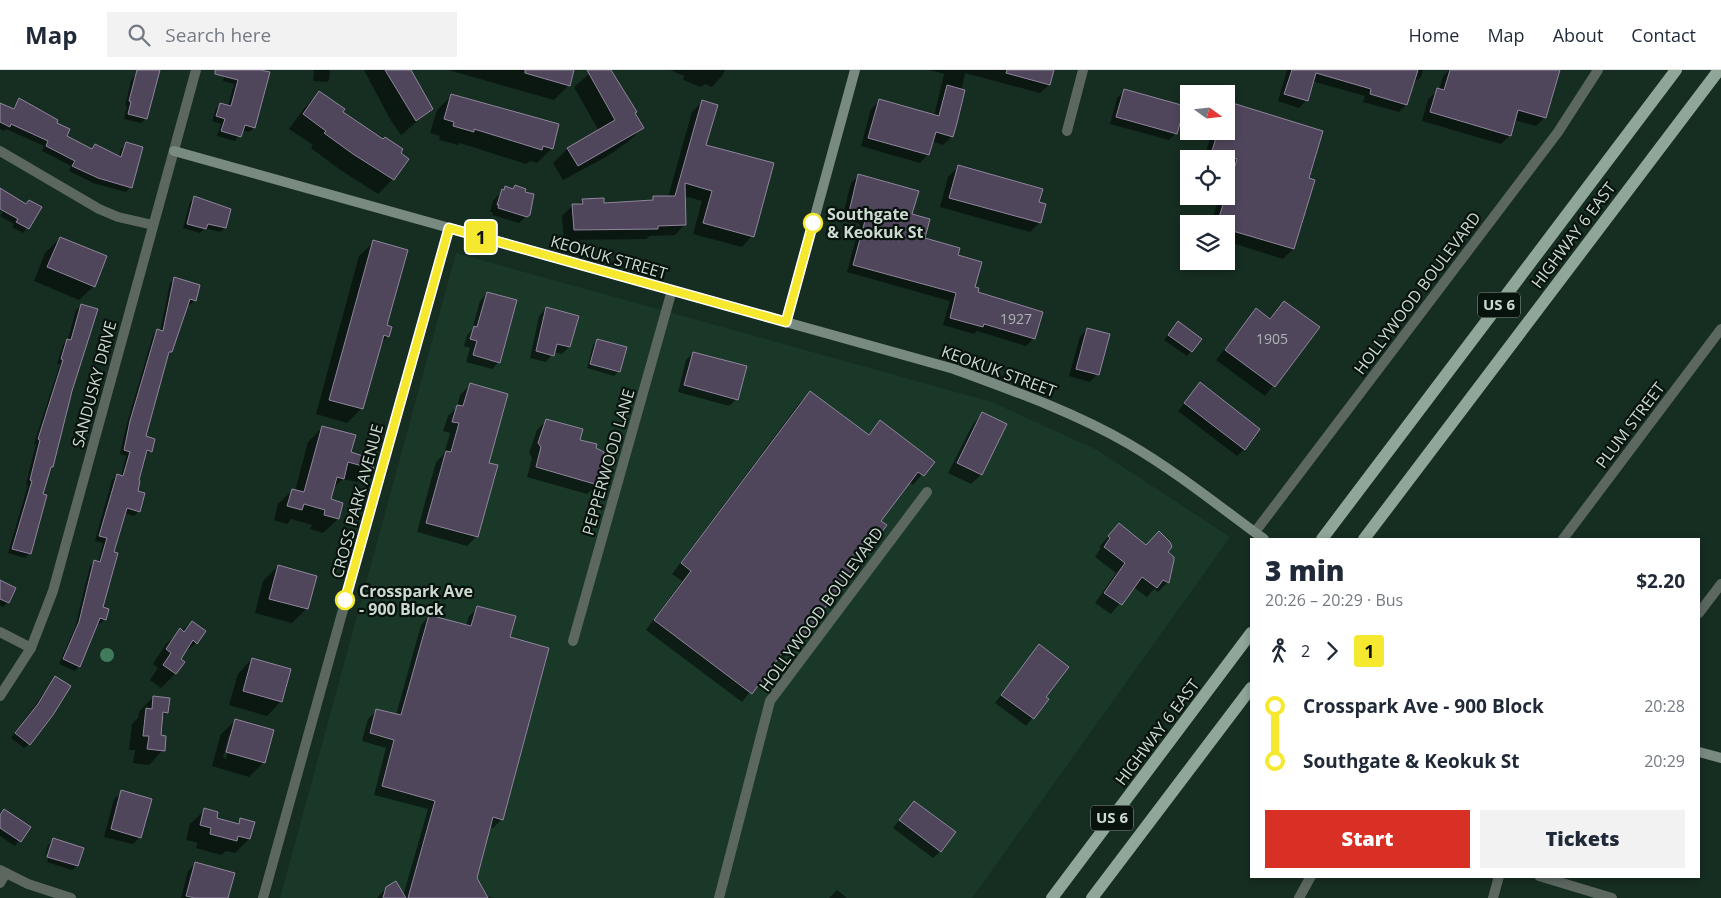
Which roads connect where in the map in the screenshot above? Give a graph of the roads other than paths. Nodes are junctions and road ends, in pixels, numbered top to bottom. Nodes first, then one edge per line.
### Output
1 (196, 70) edge
2 (855, 70) edge
3 (1083, 70) edge
4 (1598, 70) edge
5 (1676, 70) edge
6 (1717, 72) edge
7 (1067, 131) dead end
8 (0, 151) edge
9 (174, 151) junction
10 (153, 225) junction
11 (449, 228) junction
12 (672, 290) junction
13 (786, 322) junction
14 (1721, 329) edge
15 (927, 492) dead end
16 (1260, 536) edge
17 (1323, 538) edge
18 (1365, 538) edge
19 (1564, 538) edge
20 (1721, 584) edge
21 (1700, 612) edge
22 (0, 632) edge
23 (1250, 634) edge
24 (573, 641) dead end
25 (31, 648) junction
26 (1250, 689) edge
27 (0, 696) edge
28 (1700, 752) edge
29 (1721, 758) edge
30 (3, 872) edge
31 (1310, 878) edge
32 (1498, 878) edge
33 (1545, 878) edge
34 (0, 884) edge
35 (71, 898) edge
36 (263, 898) edge
37 (719, 898) edge
38 (1052, 898) edge
39 (1092, 898) edge
40 (1299, 898) edge
41 (1493, 898) edge
42 (1612, 898) edge

1 - 9 street, SANDUSKY DRIVE
2 - 13 street
3 - 7 street
4 - 16 street, HOLLYWOOD BOULEVARD
5 - 17 main road, HIGHWAY 6 EAST / US 6
6 - 18 main road, HIGHWAY 6 EAST / US 6
8 - 10 street
9 - 10 street, SANDUSKY DRIVE
9 - 11 street, KEOKUK STREET
10 - 25 street, SANDUSKY DRIVE
11 - 12 street, KEOKUK STREET
11 - 36 street, CROSS PARK AVENUE
12 - 13 street, KEOKUK STREET
12 - 24 street, PEPPERWOOD LANE
13 - 16 street, KEOKUK STREET
14 - 19 street, PLUM STREET
15 - 37 street, HOLLYWOOD BOULEVARD
20 - 21 street
22 - 25 street
23 - 38 main road, HIGHWAY 6 EAST / US 6
25 - 27 street, SANDUSKY DRIVE
26 - 39 main road, US 6
28 - 29 street
30 - 34 street
30 - 35 street
31 - 40 street
32 - 41 street
33 - 42 street

